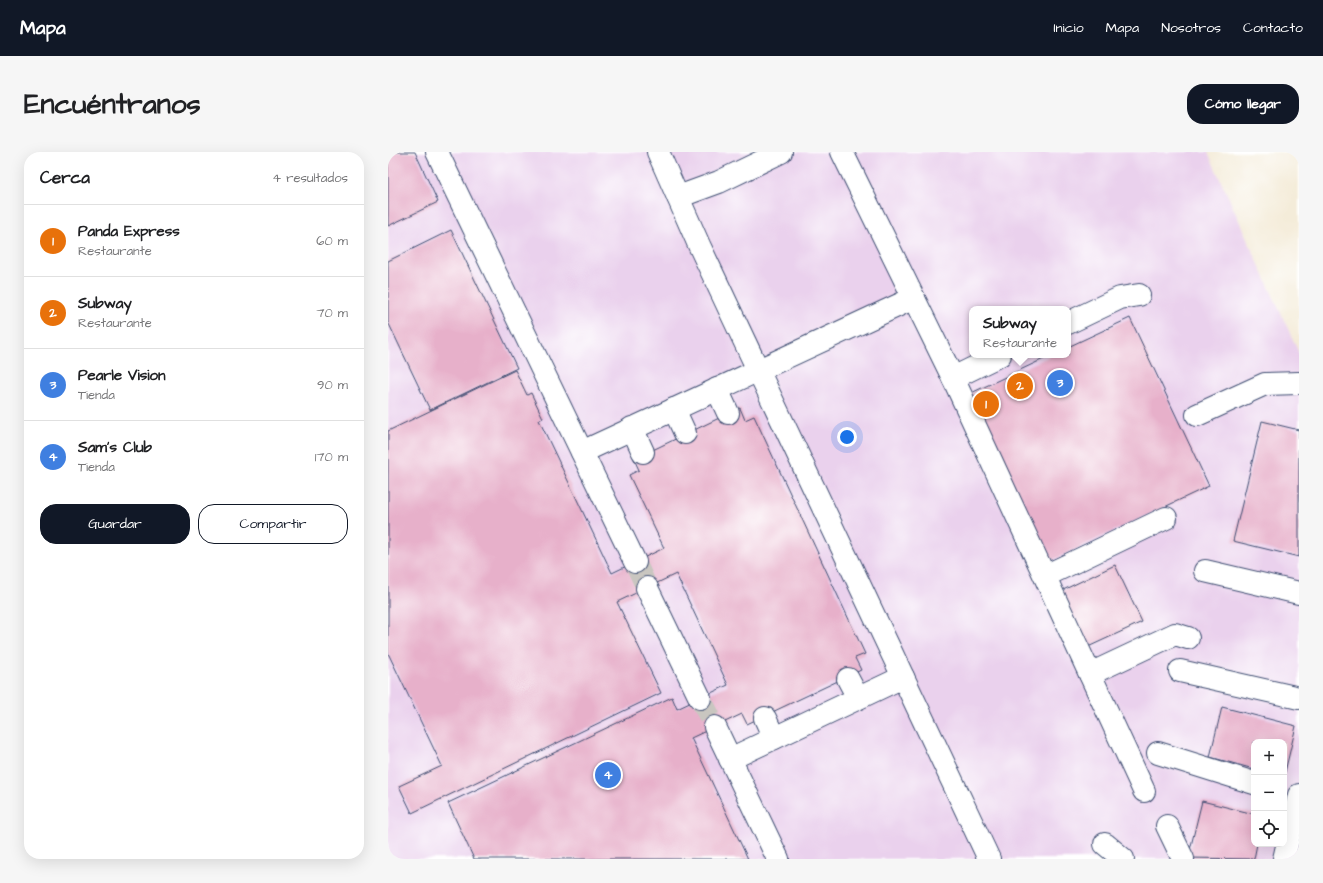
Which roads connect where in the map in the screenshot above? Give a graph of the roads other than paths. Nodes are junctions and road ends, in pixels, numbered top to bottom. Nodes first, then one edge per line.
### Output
1 (437, 152) edge
2 (658, 152) edge
3 (781, 152) edge
4 (842, 152) edge
5 (678, 197) junction
6 (1139, 295) dead end
7 (914, 298) junction
8 (1071, 322) edge
9 (994, 358) edge
10 (758, 370) junction
11 (953, 378) junction
12 (1299, 384) edge
13 (717, 389) junction
14 (674, 409) junction
15 (728, 413) dead end
16 (1197, 415) dead end
17 (632, 428) junction
18 (685, 433) dead end
19 (582, 452) junction
20 (643, 452) dead end
21 (1166, 518) dead end
22 (635, 562) tunnel mouth
23 (1205, 571) dead end
24 (1045, 576) junction
25 (648, 588) tunnel mouth
26 (1299, 593) edge
27 (1188, 638) dead end
28 (1180, 671) dead end
29 (1090, 674) junction
30 (903, 677) junction
31 (848, 679) dead end
32 (700, 698) tunnel mouth
33 (858, 698) junction
34 (1299, 698) edge
35 (765, 718) dead end
36 (715, 727) tunnel mouth
37 (774, 738) junction
38 (1158, 753) dead end
39 (730, 759) junction
40 (1251, 782) edge
41 (1144, 791) dead end
42 (1294, 795) edge
43 (1167, 826) dead end
44 (1105, 844) dead end
45 (778, 859) edge
46 (989, 859) edge
47 (1123, 859) edge
48 (1182, 859) edge
49 (1284, 859) edge

1 - 19 lane
2 - 5 lane
3 - 5 lane
4 - 7 lane
5 - 10 lane
6 - 8 lane
7 - 10 lane
7 - 11 lane
9 - 11 lane
10 - 13 lane
10 - 30 lane
11 - 24 lane
12 - 16 lane
13 - 14 lane
13 - 15 lane
14 - 17 lane
14 - 18 lane
17 - 19 lane
17 - 20 lane
19 - 22 lane
21 - 24 lane
23 - 26 lane
24 - 29 lane
25 - 32 lane
27 - 29 lane
28 - 34 lane
29 - 41 lane
30 - 33 lane
30 - 46 lane
31 - 33 lane
33 - 37 lane
35 - 37 lane
36 - 39 lane
37 - 39 lane
38 - 40 lane
39 - 45 lane
42 - 49 lane
43 - 48 lane
44 - 47 lane

